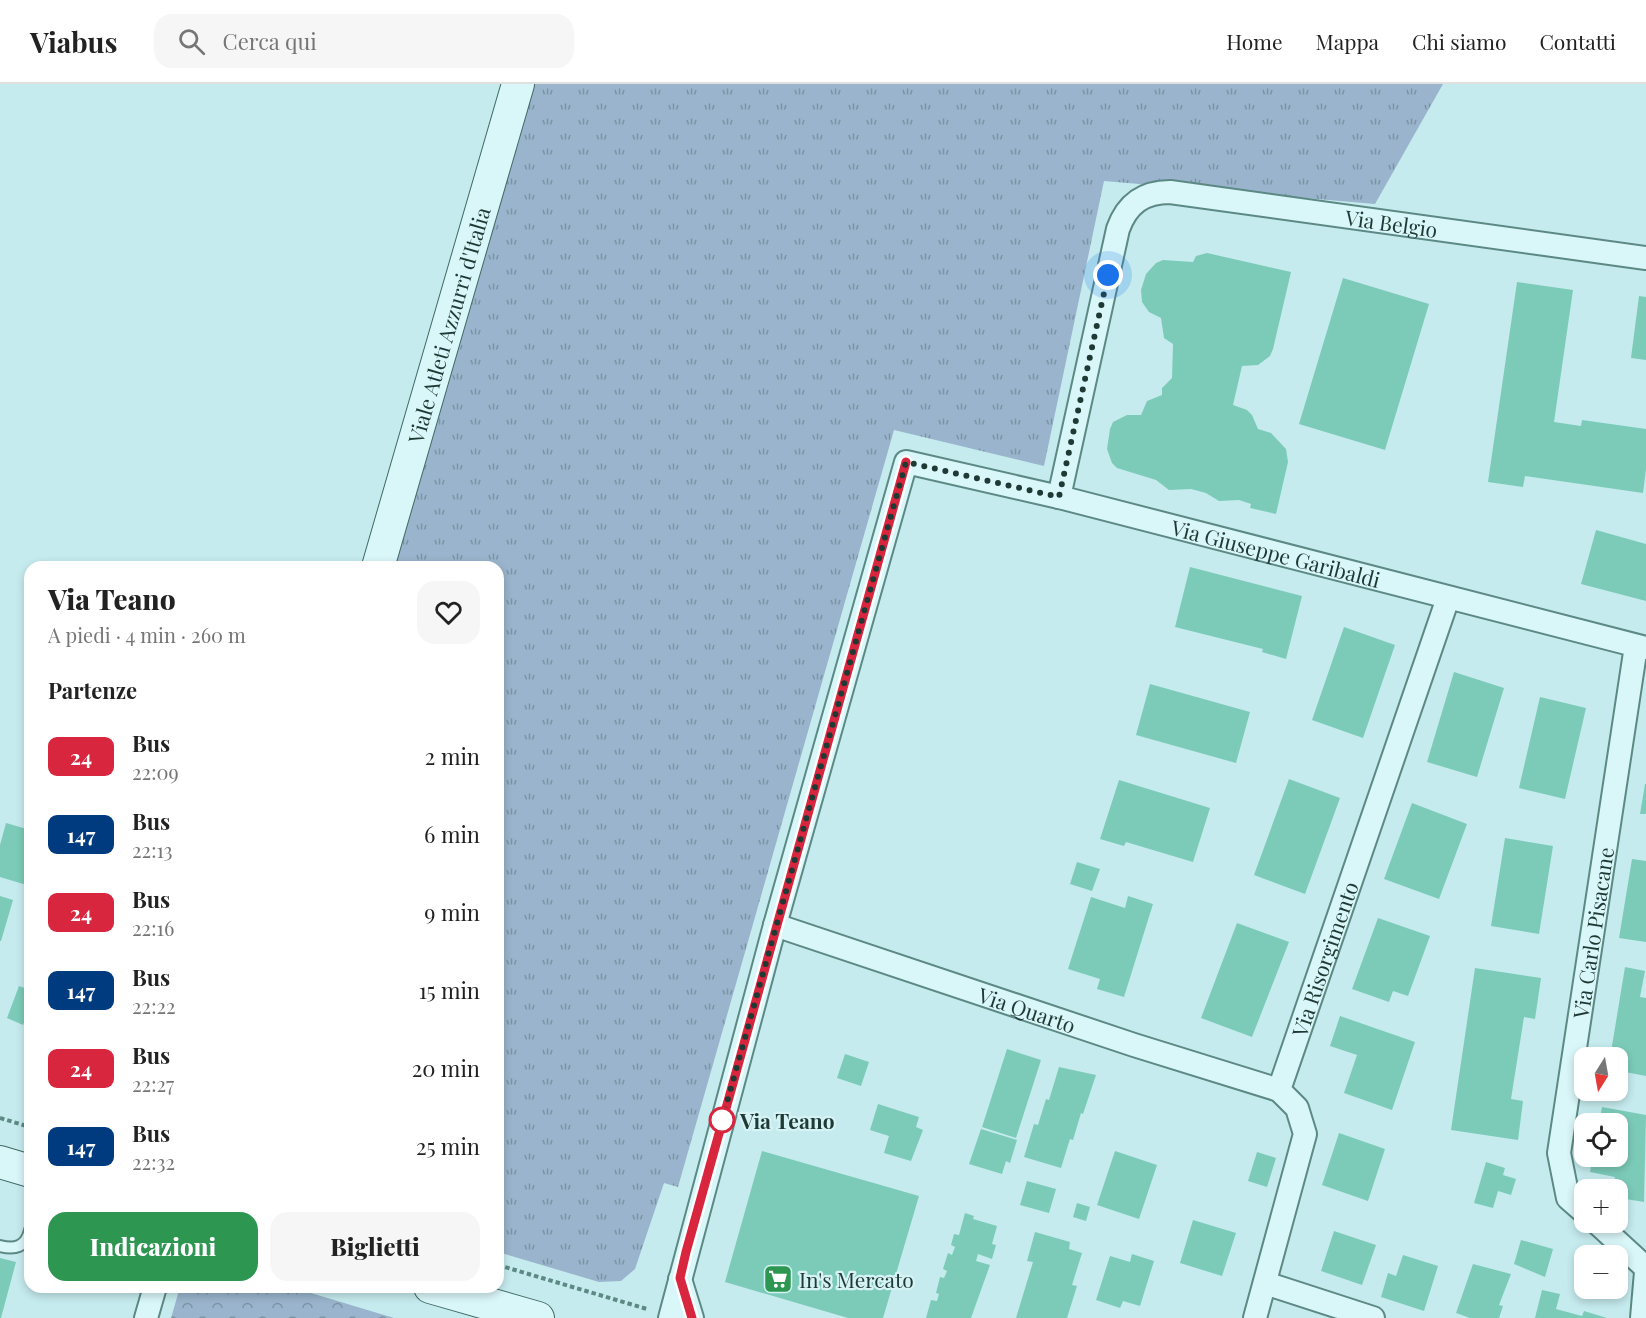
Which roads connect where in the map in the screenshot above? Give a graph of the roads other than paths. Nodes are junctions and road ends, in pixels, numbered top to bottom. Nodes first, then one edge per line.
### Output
1 (518, 84) edge
2 (1646, 258) edge
3 (1059, 497) junction
4 (380, 561) edge
5 (1448, 598) junction
6 (1641, 647) edge
7 (775, 925) junction
8 (1279, 1090) junction
9 (0, 1162) edge
10 (24, 1169) edge
11 (1574, 1203) edge
12 (1607, 1233) edge
13 (24, 1242) edge
14 (0, 1246) edge
15 (1646, 1270) edge
16 (1265, 1283) junction
17 (153, 1293) edge
18 (451, 1293) edge
19 (678, 1317) edge
20 (146, 1318) edge
21 (538, 1318) edge
22 (1255, 1318) edge
23 (1373, 1318) edge
24 (1642, 1318) edge

1 - 4 street, Viale Atleti Azzurri d'Italia
2 - 3 street, Via Belgio
3 - 5 street, Via Giuseppe Garibaldi
3 - 7 street, Via Giuseppe Garibaldi
5 - 6 street, Via Giuseppe Garibaldi
5 - 8 street, Via Risorgimento
6 - 11 street, Via Carlo Pisacane
7 - 8 street, Via Quarto
7 - 19 street
8 - 16 street
9 - 10 street
12 - 15 street
13 - 14 lane
15 - 24 street
16 - 22 street
16 - 23 street
17 - 20 street
18 - 21 street

